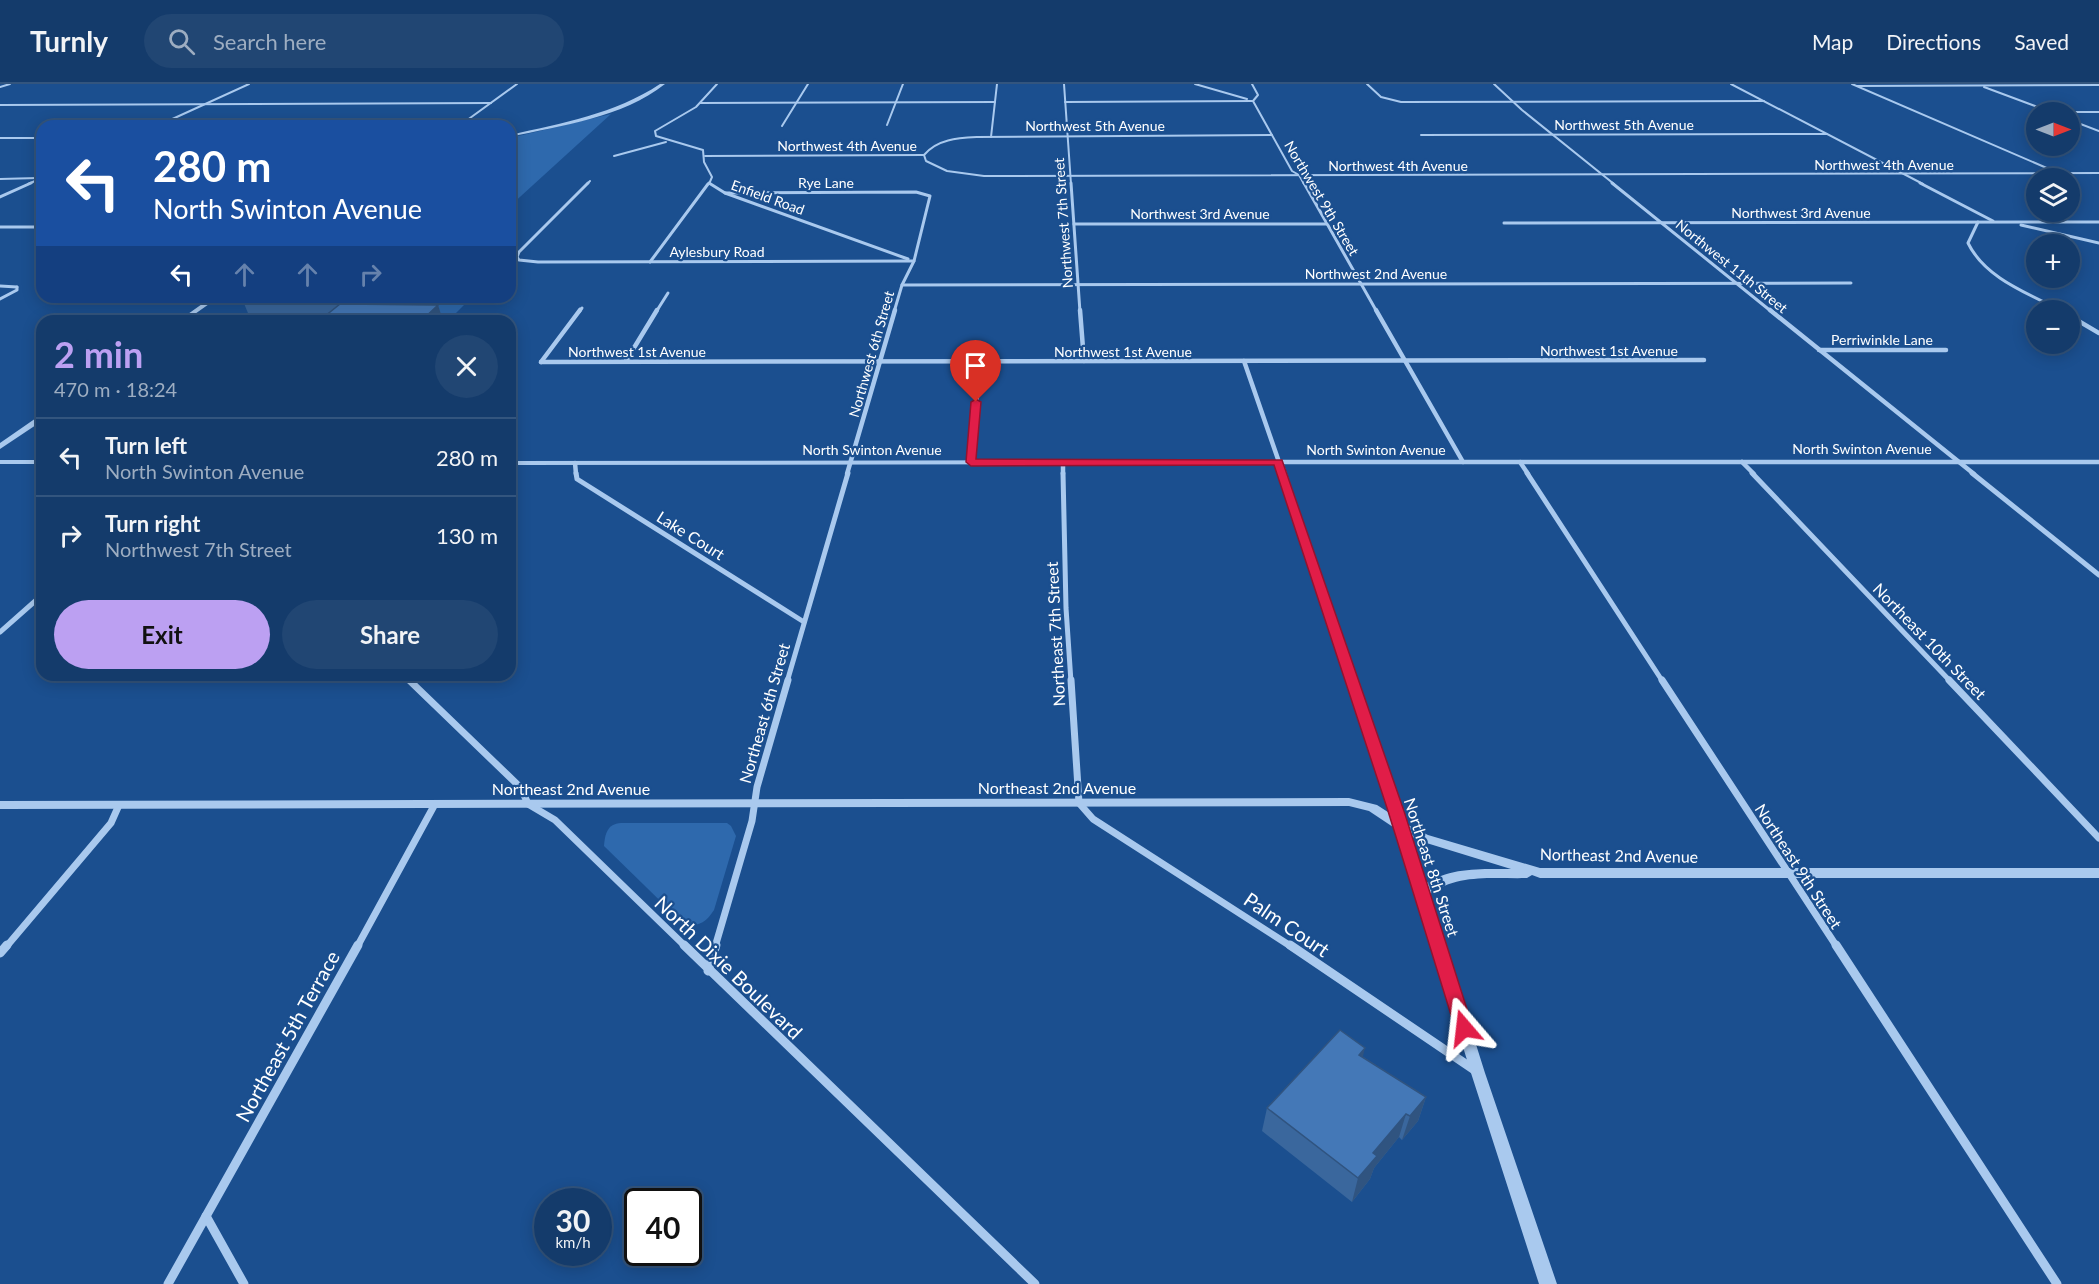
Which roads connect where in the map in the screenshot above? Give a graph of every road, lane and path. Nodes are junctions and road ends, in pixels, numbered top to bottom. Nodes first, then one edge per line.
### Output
1 (10, 84) edge
2 (249, 84) edge
3 (517, 84) edge
4 (663, 84) edge
5 (717, 84) edge
6 (808, 84) edge
7 (903, 84) edge
8 (997, 84) edge
9 (1064, 84) edge
10 (1195, 84) edge
11 (1252, 84) edge
12 (1367, 84) edge
13 (1494, 84) edge
14 (1731, 84) edge
15 (1852, 84) edge
16 (2099, 85) edge
17 (1857, 86) junction
18 (1979, 86) junction
19 (0, 87) edge
20 (1253, 101) junction
21 (1513, 101) junction
22 (1764, 101) junction
23 (995, 102) junction
24 (1065, 102) junction
25 (491, 103) junction
26 (700, 103) junction
27 (796, 103) junction
28 (896, 103) junction
29 (2026, 103) edge
30 (205, 104) junction
31 (0, 105) edge
32 (595, 109) dead end
33 (2080, 112) edge
34 (2099, 112) edge
35 (170, 120) edge
36 (467, 120) edge
37 (2080, 124) edge
38 (887, 125) dead end
39 (782, 126) dead end
40 (516, 129) edge
41 (2099, 131) edge
42 (516, 134) edge
43 (1552, 134) junction
44 (1827, 134) junction
45 (1272, 135) junction
46 (1421, 135) dead end
47 (991, 136) junction
48 (1068, 136) junction
49 (0, 138) edge
50 (36, 138) edge
51 (668, 142) junction
52 (924, 155) junction
53 (614, 156) dead end
54 (705, 156) junction
55 (2046, 168) edge
56 (2080, 173) edge
57 (2099, 173) edge
58 (1904, 174) junction
59 (2026, 174) edge
60 (1299, 175) junction
61 (1602, 175) junction
62 (1071, 176) junction
63 (0, 178) edge
64 (36, 178) edge
65 (36, 181) edge
66 (590, 181) dead end
67 (708, 184) junction
68 (725, 193) junction
69 (927, 194) joint
70 (0, 197) edge
71 (1978, 222) junction
72 (1996, 222) junction
73 (2009, 222) junction
74 (2099, 222) edge
75 (1504, 223) dead end
76 (1662, 223) junction
77 (1074, 224) junction
78 (1327, 224) junction
79 (0, 227) edge
80 (36, 227) edge
81 (2099, 243) edge
82 (914, 261) junction
83 (650, 262) junction
84 (1737, 283) junction
85 (1851, 283) dead end
86 (1361, 284) junction
87 (902, 285) junction
88 (1078, 285) junction
89 (0, 286) edge
90 (668, 293) dead end
91 (0, 299) edge
92 (2042, 300) edge
93 (208, 303) edge
94 (582, 308) dead end
95 (190, 315) edge
96 (2080, 322) edge
97 (2099, 333) edge
98 (1818, 350) junction
99 (1946, 350) dead end
100 (1704, 360) dead end
101 (1084, 361) junction
102 (1244, 361) junction
103 (1405, 361) junction
104 (626, 362) junction
105 (882, 362) junction
106 (980, 362) junction
107 (36, 422) edge
108 (0, 447) edge
109 (0, 462) edge
110 (36, 462) edge
111 (971, 462) junction
112 (1063, 462) junction
113 (1279, 462) junction
114 (1463, 462) junction
115 (1520, 462) junction
116 (1742, 462) junction
117 (1959, 462) junction
118 (2099, 462) edge
119 (516, 463) edge
120 (575, 463) junction
121 (850, 463) junction
122 (2099, 575) edge
123 (36, 600) edge
124 (804, 622) junction
125 (0, 632) edge
126 (410, 681) edge
127 (1079, 803) junction
128 (0, 804) edge
129 (435, 804) junction
130 (528, 804) junction
131 (753, 804) junction
132 (119, 805) junction
133 (1401, 828) junction
134 (2099, 838) edge
135 (1540, 873) junction
136 (1788, 873) junction
137 (2099, 873) edge
138 (1422, 893) junction
139 (0, 953) edge
140 (708, 971) junction
141 (1478, 1073) junction
142 (206, 1216) junction
143 (168, 1284) edge
144 (244, 1284) edge
145 (1035, 1284) edge
146 (1548, 1284) edge
147 (2057, 1284) edge

1 - 19 street
2 - 30 street
3 - 25 street
4 - 42 street
5 - 26 street
6 - 27 street
7 - 28 street
8 - 23 street
9 - 24 street, Northwest 7th Street
10 - 20 street
11 - 20 street
12 - 21 street
13 - 21 street, Northwest 11th Street
14 - 22 street
15 - 17 street
16 - 18 street
17 - 18 street
17 - 55 street
18 - 29 street
20 - 24 street
20 - 45 street, Northwest 9th Street
21 - 22 street
21 - 43 street, Northwest 11th Street
22 - 44 street
23 - 28 street
23 - 47 street
24 - 48 street, Northwest 7th Street
25 - 30 street
25 - 36 street
26 - 27 street
26 - 51 street
27 - 28 street
27 - 39 street
28 - 38 street
30 - 31 street
30 - 35 street
32 - 40 street
33 - 34 street
37 - 41 street
43 - 44 street, Northwest 5th Avenue
43 - 46 street, Northwest 5th Avenue
43 - 61 street, Northwest 11th Street
44 - 58 street
45 - 48 street, Northwest 5th Avenue
45 - 60 street, Northwest 9th Street
47 - 48 street, Northwest 5th Avenue
47 - 52 street, Northwest 5th Avenue
48 - 62 street, Northwest 7th Street
49 - 50 street
51 - 53 street
51 - 54 street
52 - 54 street, Northwest 4th Avenue
52 - 62 street, Northwest 4th Avenue
54 - 67 street, Enfield Road
56 - 57 street, Northwest 4th Avenue
58 - 59 street, Northwest 4th Avenue
58 - 61 street, Northwest 4th Avenue
58 - 72 street
60 - 61 street, Northwest 4th Avenue
60 - 62 street, Northwest 4th Avenue
60 - 78 street, Northwest 9th Street
61 - 76 street, Northwest 11th Street
62 - 77 street, Northwest 7th Street
63 - 64 street
65 - 70 street
66 - 83 street, Aylesbury Road
67 - 68 street, Enfield Road
67 - 83 street
68 - 69 street, Rye Lane
68 - 82 street, Enfield Road
69 - 82 street, Northwest 6th Street
71 - 72 street, Northwest 3rd Avenue
71 - 76 street, Northwest 3rd Avenue
71 - 92 street
72 - 73 street, Northwest 3rd Avenue
73 - 74 street, Northwest 3rd Avenue
73 - 81 street
75 - 76 street, Northwest 3rd Avenue
76 - 84 street, Northwest 11th Street
77 - 78 street, Northwest 3rd Avenue
77 - 88 street, Northwest 7th Street
78 - 86 street, Northwest 9th Street
79 - 80 street
82 - 83 street, Aylesbury Road
82 - 87 street, Northwest 6th Street
84 - 85 street, Northwest 2nd Avenue
84 - 86 street, Northwest 2nd Avenue
84 - 98 street, Northwest 11th Street
86 - 88 street, Northwest 2nd Avenue
86 - 103 street, Northwest 9th Street
87 - 88 street, Northwest 2nd Avenue
87 - 105 street, Northwest 6th Street
88 - 101 street, Northwest 7th Street
89 - 91 street
90 - 104 street
93 - 95 street
94 - 104 street, Northwest 1st Avenue
96 - 97 street
98 - 99 street, Perriwinkle Lane
98 - 117 street, Northwest 11th Street
100 - 103 street, Northwest 1st Avenue
101 - 102 street, Northwest 1st Avenue
101 - 106 street, Northwest 1st Avenue
102 - 103 street, Northwest 1st Avenue
102 - 113 street
103 - 114 street, Northwest 9th Street
104 - 105 street, Northwest 1st Avenue
105 - 106 street, Northwest 1st Avenue
105 - 121 street, Northwest 6th Street
106 - 111 street
107 - 108 street
109 - 110 street
111 - 112 street, North Swinton Avenue
111 - 121 street, North Swinton Avenue
112 - 113 street, North Swinton Avenue
112 - 127 street, Northeast 7th Street
113 - 114 street, North Swinton Avenue
113 - 133 street, Northeast 8th Street
114 - 115 street, North Swinton Avenue
115 - 116 street, North Swinton Avenue
115 - 136 street, Northeast 9th Street
116 - 117 street, North Swinton Avenue
116 - 134 street, Northeast 10th Street
117 - 118 street, North Swinton Avenue
117 - 122 street, Northwest 11th Street
119 - 120 street, North Swinton Avenue
120 - 121 street, North Swinton Avenue
120 - 124 street, Lake Court
121 - 124 street, Northeast 6th Street
123 - 125 street
124 - 131 street, Northeast 6th Street
126 - 130 street, North Dixie Boulevard
127 - 131 street, Northeast 2nd Avenue
127 - 133 street, Northeast 2nd Avenue
127 - 141 street, Palm Court
128 - 132 street, Northeast 2nd Avenue
129 - 130 street, Northeast 2nd Avenue
129 - 132 street, Northeast 2nd Avenue
129 - 142 street, Northeast 5th Terrace
130 - 131 street, Northeast 2nd Avenue
130 - 140 street, North Dixie Boulevard
131 - 140 street, Northeast 6th Street
132 - 139 street
133 - 135 street, Northeast 2nd Avenue
133 - 138 street, Northeast 8th Street
135 - 136 street, Northeast 2nd Avenue
135 - 138 street
136 - 137 street, Northeast 2nd Avenue
136 - 147 street, Northeast 9th Street
138 - 141 street, Northeast 8th Street
140 - 145 street, North Dixie Boulevard
141 - 146 street, Northeast 8th Street
142 - 143 street, Northeast 5th Terrace
142 - 144 street

